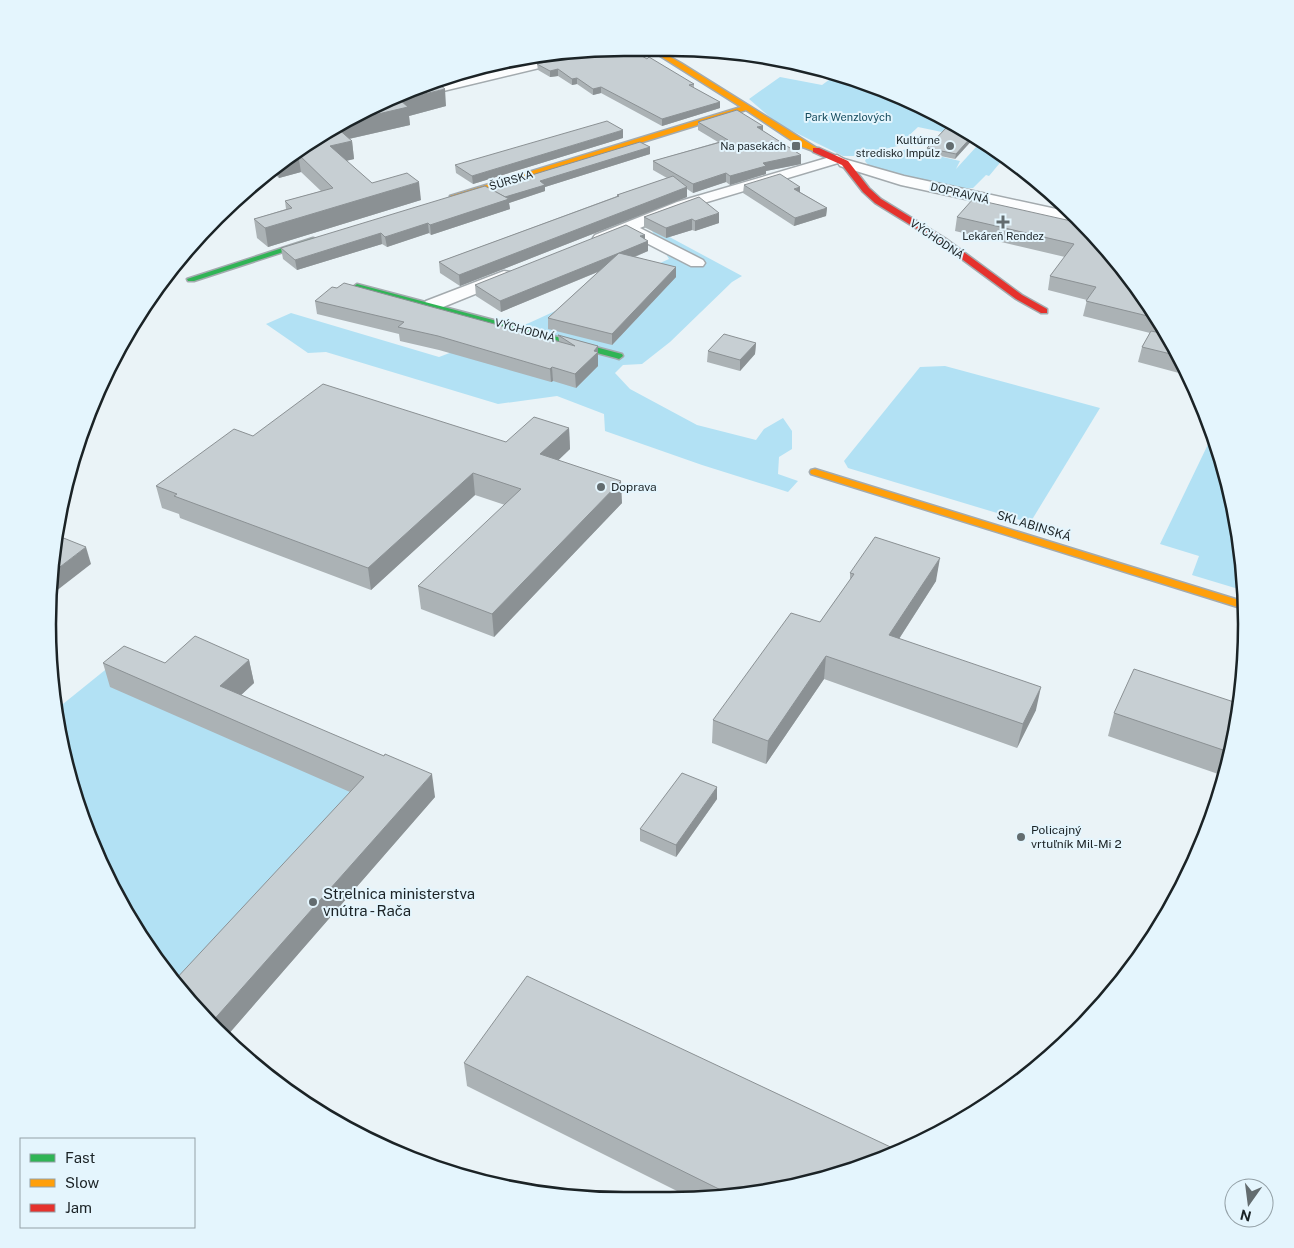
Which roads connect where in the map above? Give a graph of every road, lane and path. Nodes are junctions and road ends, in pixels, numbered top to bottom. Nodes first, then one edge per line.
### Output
1 (665, 56) edge
2 (554, 61) edge
3 (430, 90) edge
4 (745, 108) junction
5 (841, 161) junction
6 (440, 202) edge
7 (1063, 215) edge
8 (627, 227) junction
9 (325, 238) edge
10 (585, 244) edge
11 (697, 263) dead end
12 (515, 272) edge
13 (191, 279) dead end
14 (358, 287) edge
15 (432, 305) junction
16 (1044, 311) dead end
17 (619, 356) dead end
18 (815, 472) dead end
19 (1237, 604) edge

1 - 4 street, VÝCHODNÁ
2 - 3 street
4 - 5 street, VÝCHODNÁ
4 - 6 street, ŠÚRSKA
5 - 7 street, DOPRAVNÁ
5 - 8 street
5 - 16 street, VÝCHODNÁ
8 - 10 street
8 - 11 street
9 - 13 street
12 - 15 street
14 - 15 street, VÝCHODNÁ
15 - 17 street, VÝCHODNÁ
18 - 19 street, SKLABINSKÁ

